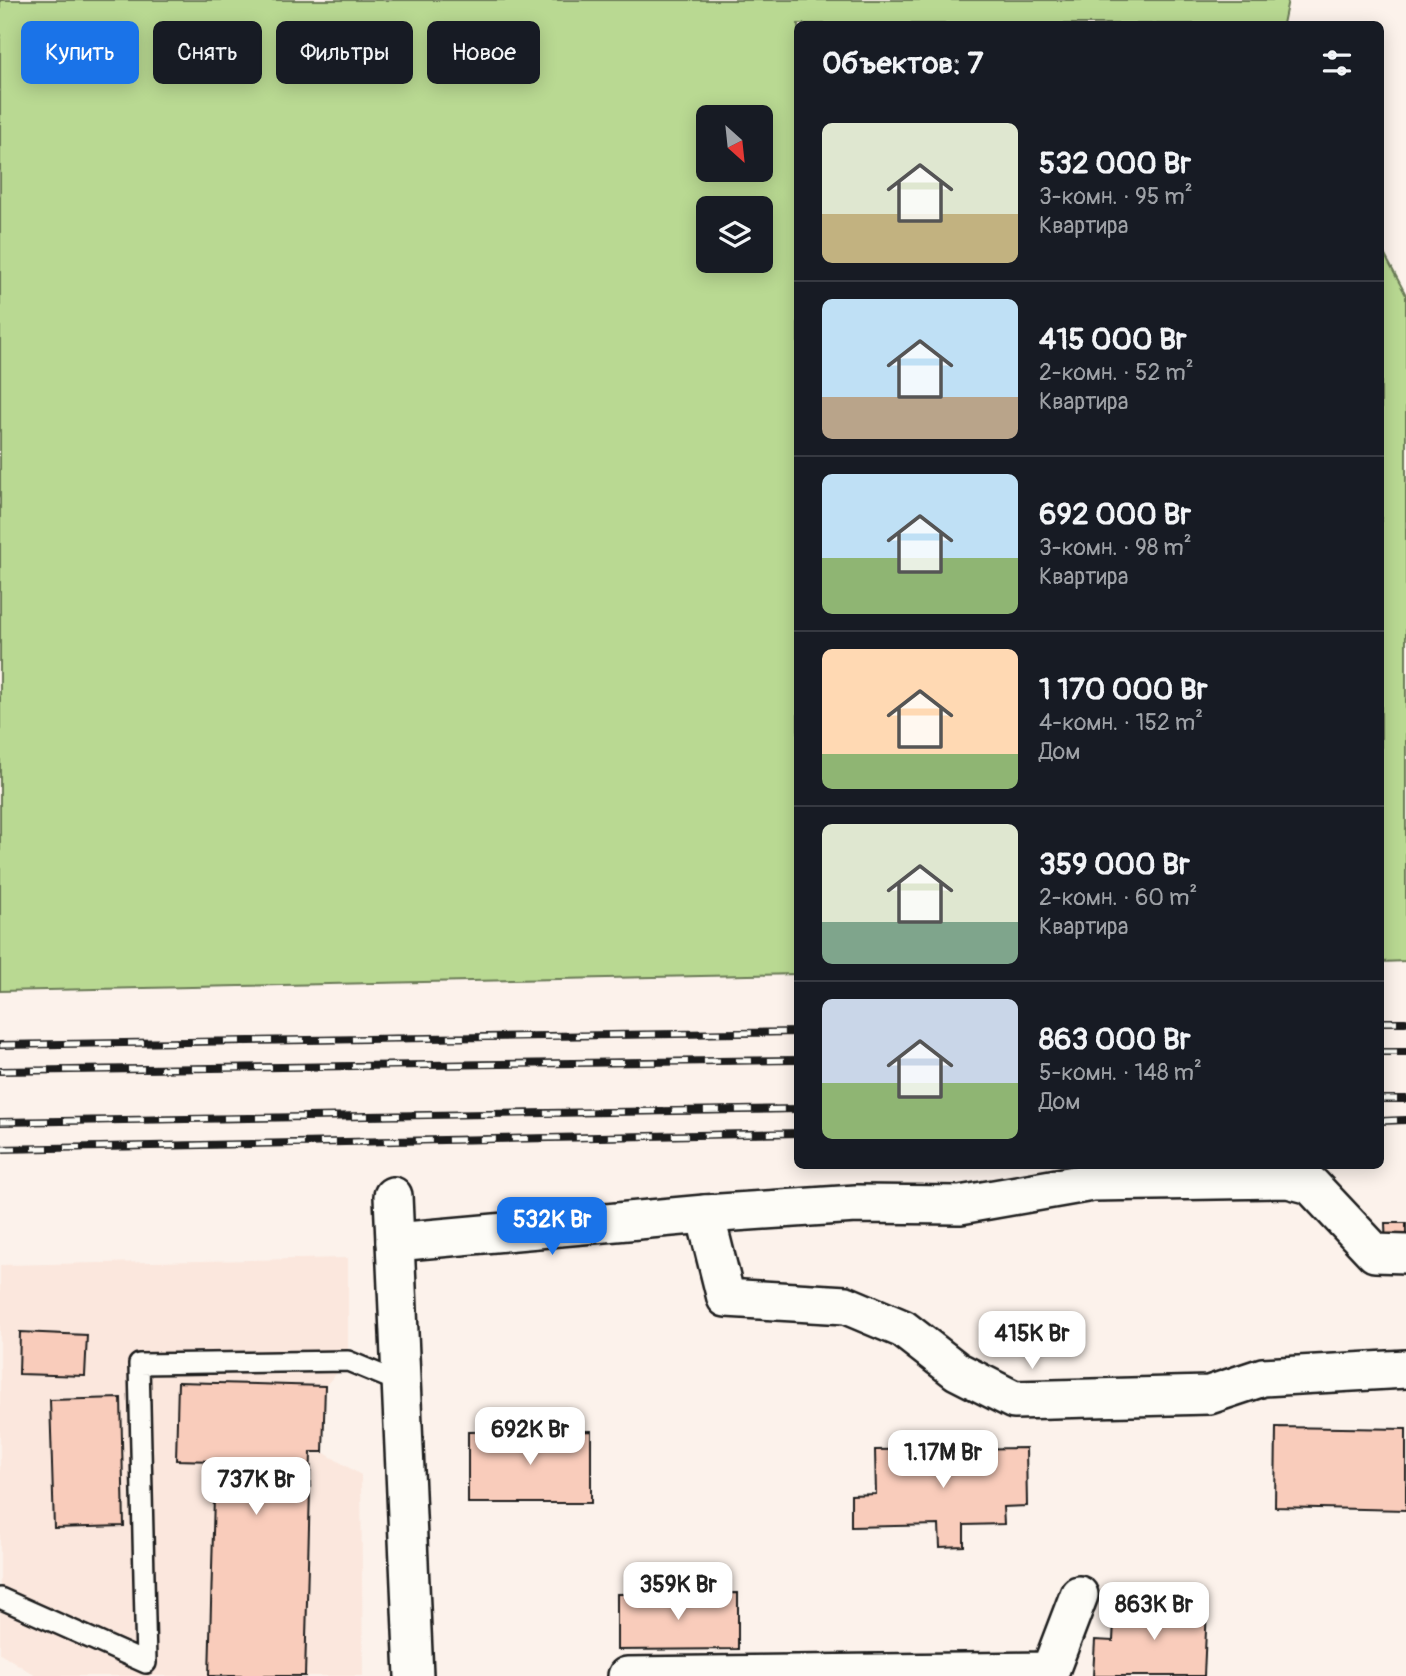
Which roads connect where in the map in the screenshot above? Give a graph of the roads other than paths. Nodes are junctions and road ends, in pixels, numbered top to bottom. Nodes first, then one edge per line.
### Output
1 (393, 1196) dead end
2 (705, 1213) junction
3 (395, 1242) junction
4 (1406, 1254) edge
5 (1406, 1369) edge
6 (401, 1383) junction
7 (1079, 1595) dead end
8 (0, 1598) edge
9 (706, 1675) edge
10 (414, 1676) edge
11 (626, 1676) edge

1 - 3 street
2 - 3 street
2 - 4 street
2 - 5 street
3 - 6 street
6 - 8 lane
6 - 10 street
7 - 9 street
9 - 11 street

